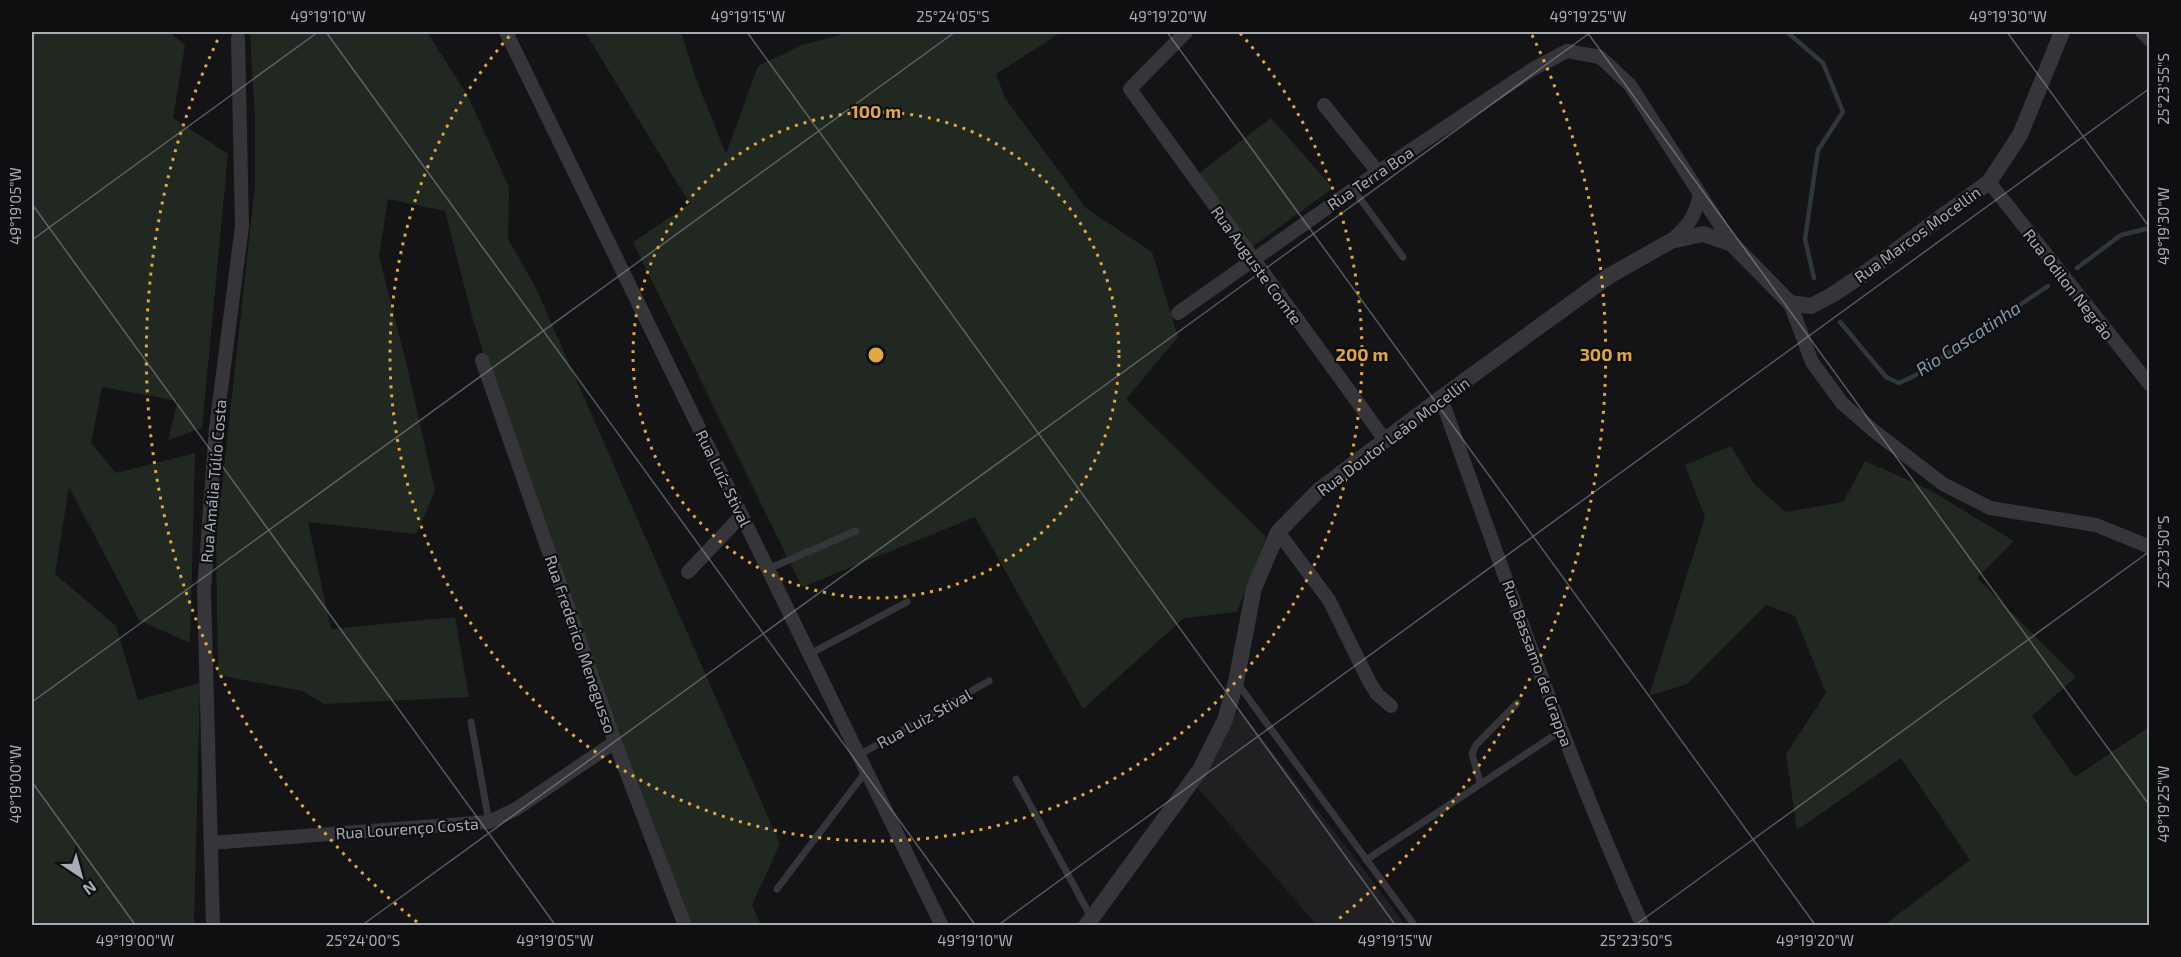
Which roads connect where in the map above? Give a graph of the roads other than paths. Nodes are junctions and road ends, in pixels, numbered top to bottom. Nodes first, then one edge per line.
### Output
1 (506, 32) edge
2 (1186, 32) edge
3 (2062, 32) edge
4 (2142, 32) edge
5 (238, 38) dead end
6 (2150, 40) edge
7 (1324, 105) dead end
8 (1378, 172) junction
9 (1989, 182) junction
10 (1353, 189) junction
11 (1700, 194) junction
12 (1671, 241) junction
13 (1732, 244) junction
14 (1403, 257) dead end
15 (1253, 259) junction
16 (1790, 303) junction
17 (1178, 313) dead end
18 (482, 360) dead end
19 (2150, 385) edge
20 (1441, 398) junction
21 (1385, 440) junction
22 (742, 514) junction
23 (856, 531) dead end
24 (1278, 532) junction
25 (2150, 547) edge
26 (768, 569) junction
27 (688, 572) dead end
28 (907, 602) dead end
29 (810, 654) junction
30 (989, 681) dead end
31 (1236, 682) junction
32 (1517, 703) dead end
33 (1391, 706) dead end
34 (471, 722) dead end
35 (1562, 730) junction
36 (615, 742) junction
37 (859, 755) junction
38 (867, 770) junction
39 (1016, 779) dead end
40 (1480, 782) junction
41 (489, 822) junction
42 (211, 843) junction
43 (1366, 861) junction
44 (777, 889) dead end
45 (1089, 922) edge
46 (213, 926) edge
47 (685, 926) edge
48 (942, 926) edge
49 (1415, 926) edge
50 (1643, 926) edge

1 - 22 street, Rua Luíz Stival
2 - 15 street, Rua Auguste Comte
3 - 9 street, Rua Marcos Mocellin
4 - 6 street
5 - 42 street, Rua Amália Túlio Costa
7 - 8 street
8 - 10 street, Rua Terra Boa
8 - 11 street, Rua Terra Boa
9 - 16 street, Rua Marcos Mocellin
9 - 19 street, Rua Odilon Negrão
10 - 14 lane
10 - 15 street, Rua Terra Boa
11 - 12 street
11 - 13 street
12 - 13 street, Rua Doutor Leão Mocellin
12 - 20 street, Rua Doutor Leão Mocellin
13 - 16 street, Rua Doutor Leão Mocellin
15 - 17 street, Rua Terra Boa
15 - 21 street, Rua Auguste Comte
16 - 25 street
18 - 36 street, Rua Frederico Menegusso
20 - 21 street, Rua Doutor Leão Mocellin
20 - 35 street, Rua Bassamo de Grappa
21 - 24 street, Rua Doutor Leão Mocellin
22 - 26 street, Rua Luíz Stival
22 - 27 street
23 - 26 lane
24 - 31 street, Rua Doutor Leão Mocellin
24 - 33 street
26 - 29 street, Rua Luíz Stival
28 - 29 lane
29 - 37 street, Rua Luíz Stival
30 - 37 lane, Rua Luiz Stival
31 - 43 lane
31 - 45 street, Rua Doutor Leão Mocellin
32 - 40 lane
34 - 41 lane
35 - 40 lane
35 - 50 street, Rua Bassamo de Grappa
36 - 41 street, Rua Lourenço Costa
36 - 47 street, Rua Frederico Menegusso
37 - 38 street, Rua Luíz Stival
38 - 44 lane, Rua Luiz Stival
38 - 48 street, Rua Luíz Stival
39 - 45 lane
40 - 43 lane
41 - 42 street, Rua Lourenço Costa
42 - 46 street, Rua Amália Túlio Costa
43 - 49 lane

